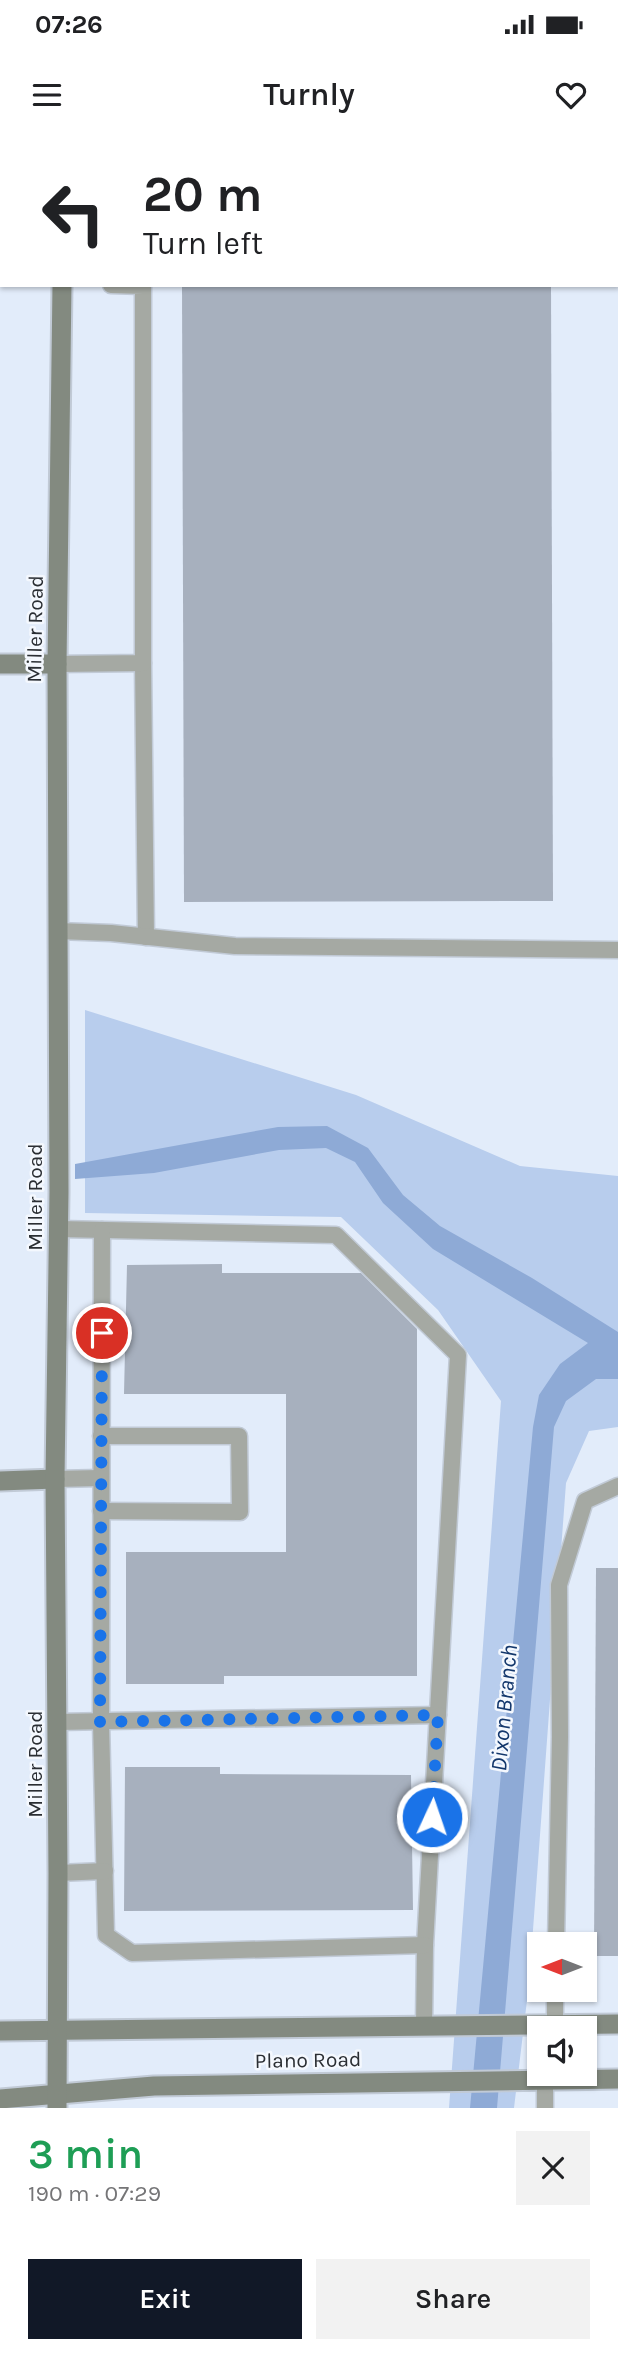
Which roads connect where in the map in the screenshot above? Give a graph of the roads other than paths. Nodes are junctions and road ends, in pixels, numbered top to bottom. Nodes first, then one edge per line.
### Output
1 (62, 287) edge
2 (144, 287) edge
3 (143, 663) junction
4 (0, 664) edge
5 (57, 664) junction
6 (58, 931) junction
7 (146, 937) junction
8 (618, 950) edge
9 (58, 1229) junction
10 (102, 1230) junction
11 (100, 1436) junction
12 (100, 1478) junction
13 (55, 1479) junction
14 (0, 1481) edge
15 (618, 1486) edge
16 (100, 1511) junction
17 (438, 1715) junction
18 (57, 1722) junction
19 (100, 1722) junction
20 (105, 1871) junction
21 (58, 1872) junction
22 (556, 1932) edge
23 (425, 1945) junction
24 (597, 2024) edge
25 (618, 2024) edge
26 (527, 2025) edge
27 (424, 2026) junction
28 (57, 2029) junction
29 (0, 2031) edge
30 (597, 2079) edge
31 (618, 2079) edge
32 (527, 2080) edge
33 (545, 2086) edge
34 (0, 2099) edge
35 (57, 2101) edge
36 (545, 2108) edge

1 - 5 main road, Miller Road
2 - 3 lane
3 - 5 lane
3 - 7 lane
4 - 5 main road
5 - 6 main road, Miller Road
6 - 7 lane
6 - 9 main road, Miller Road
7 - 8 lane
9 - 10 lane
9 - 13 main road, Miller Road
10 - 11 lane
10 - 17 lane
11 - 12 lane
11 - 16 lane
12 - 13 lane
12 - 16 lane
13 - 14 main road
13 - 18 main road, Miller Road
15 - 22 lane
16 - 19 lane
17 - 19 lane
17 - 23 lane
18 - 19 lane
18 - 21 main road, Miller Road
19 - 20 lane
20 - 21 lane
20 - 23 lane
21 - 28 main road, Miller Road
23 - 27 lane
24 - 25 main road, Plano Road
26 - 27 main road, Plano Road
27 - 28 main road, Plano Road
28 - 29 main road, Plano Road
28 - 35 main road, Miller Road
30 - 31 main road, Plano Road
32 - 35 main road, Plano Road
33 - 36 lane
34 - 35 main road, Plano Road

